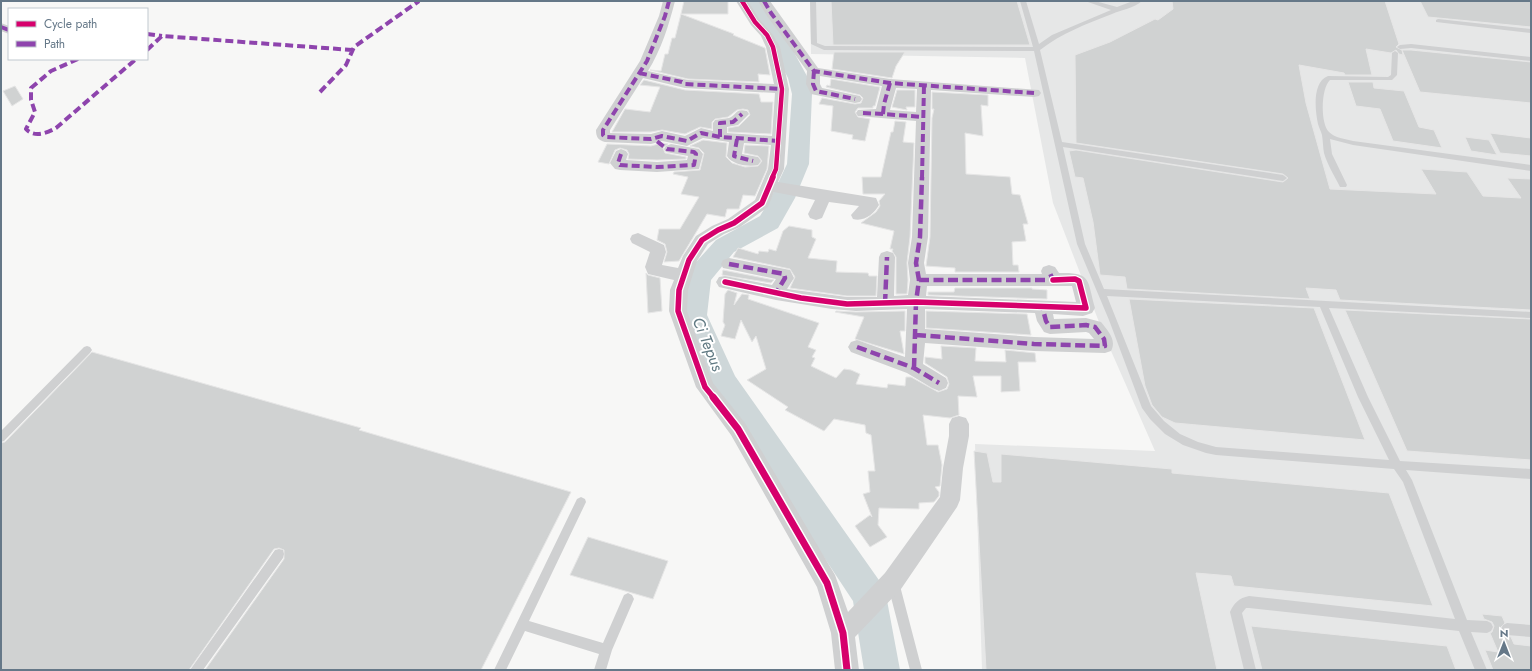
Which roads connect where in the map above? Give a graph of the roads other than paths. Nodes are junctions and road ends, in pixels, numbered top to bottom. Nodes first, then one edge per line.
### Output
1 (669, 1) edge
2 (742, 1) edge
3 (764, 1) edge
4 (813, 1) edge
5 (1023, 1) edge
6 (1088, 1) edge
7 (1139, 1) edge
8 (1119, 10) junction
9 (1438, 21) dead end
10 (1531, 31) edge
11 (1400, 47) dead end
12 (1036, 49) junction
13 (1395, 53) dead end
14 (1531, 59) edge
15 (814, 71) junction
16 (639, 73) junction
17 (890, 83) junction
18 (924, 85) junction
19 (782, 89) junction
20 (1034, 93) dead end
21 (855, 99) dead end
22 (863, 113) dead end
23 (742, 114) dead end
24 (882, 114) junction
25 (923, 117) junction
26 (1325, 132) junction
27 (720, 137) junction
28 (737, 138) junction
29 (654, 139) junction
30 (779, 140) junction
31 (1058, 144) junction
32 (621, 154) dead end
33 (753, 161) dead end
34 (1531, 168) edge
35 (1283, 178) dead end
36 (1343, 185) dead end
37 (774, 186) junction
38 (824, 196) junction
39 (816, 214) dead end
40 (859, 215) dead end
41 (638, 239) dead end
42 (887, 257) dead end
43 (729, 264) dead end
44 (684, 275) junction
45 (918, 280) junction
46 (724, 282) dead end
47 (1101, 292) junction
48 (776, 293) junction
49 (916, 302) junction
50 (885, 304) junction
51 (1323, 304) junction
52 (1042, 306) junction
53 (1531, 315) edge
54 (916, 335) junction
55 (857, 347) dead end
56 (87, 350) dead end
57 (914, 368) junction
58 (939, 383) dead end
59 (959, 424) dead end
60 (1, 438) edge
61 (1397, 465) junction
62 (1531, 474) edge
63 (581, 502) dead end
64 (279, 554) dead end
65 (886, 588) junction
66 (628, 598) dead end
67 (522, 625) junction
68 (1463, 626) junction
69 (1487, 627) dead end
70 (848, 628) junction
71 (1507, 629) dead end
72 (1531, 631) edge
73 (606, 650) junction
74 (196, 670) edge
75 (500, 670) edge
76 (600, 670) edge
77 (847, 670) edge
78 (916, 670) edge
79 (1250, 670) edge
80 (1482, 670) edge

1 - 16 street
2 - 19 street
3 - 15 street
4 - 12 lane
5 - 12 lane
6 - 8 lane
7 - 8 lane
8 - 12 lane
9 - 10 lane
11 - 14 lane
12 - 31 lane
13 - 26 lane
15 - 17 street
15 - 21 street
16 - 19 street
16 - 29 street
17 - 18 street
17 - 24 street
18 - 20 street
18 - 25 street
19 - 30 street
22 - 24 street
23 - 27 street
24 - 25 street
25 - 45 street
26 - 34 lane
26 - 36 lane
27 - 28 street
27 - 29 street
28 - 30 street
28 - 33 street
29 - 32 street
30 - 37 street
31 - 35 lane
31 - 47 lane
37 - 38 street
37 - 44 street
38 - 39 street
38 - 40 street
41 - 44 street
42 - 50 street
43 - 48 street
44 - 70 street
45 - 49 street
45 - 52 street
46 - 48 street
47 - 51 lane
47 - 61 lane
48 - 50 street
49 - 50 street
49 - 52 street
49 - 54 street
51 - 53 lane
51 - 61 lane
52 - 54 street
54 - 57 street
55 - 57 street
56 - 60 lane
57 - 58 street
59 - 65 street
61 - 62 lane
61 - 68 lane
63 - 67 lane
64 - 74 lane
65 - 70 street
65 - 78 lane
66 - 73 lane
67 - 73 lane
67 - 75 lane
68 - 69 lane
68 - 79 lane
68 - 80 lane
70 - 77 street
71 - 72 lane
73 - 76 lane

